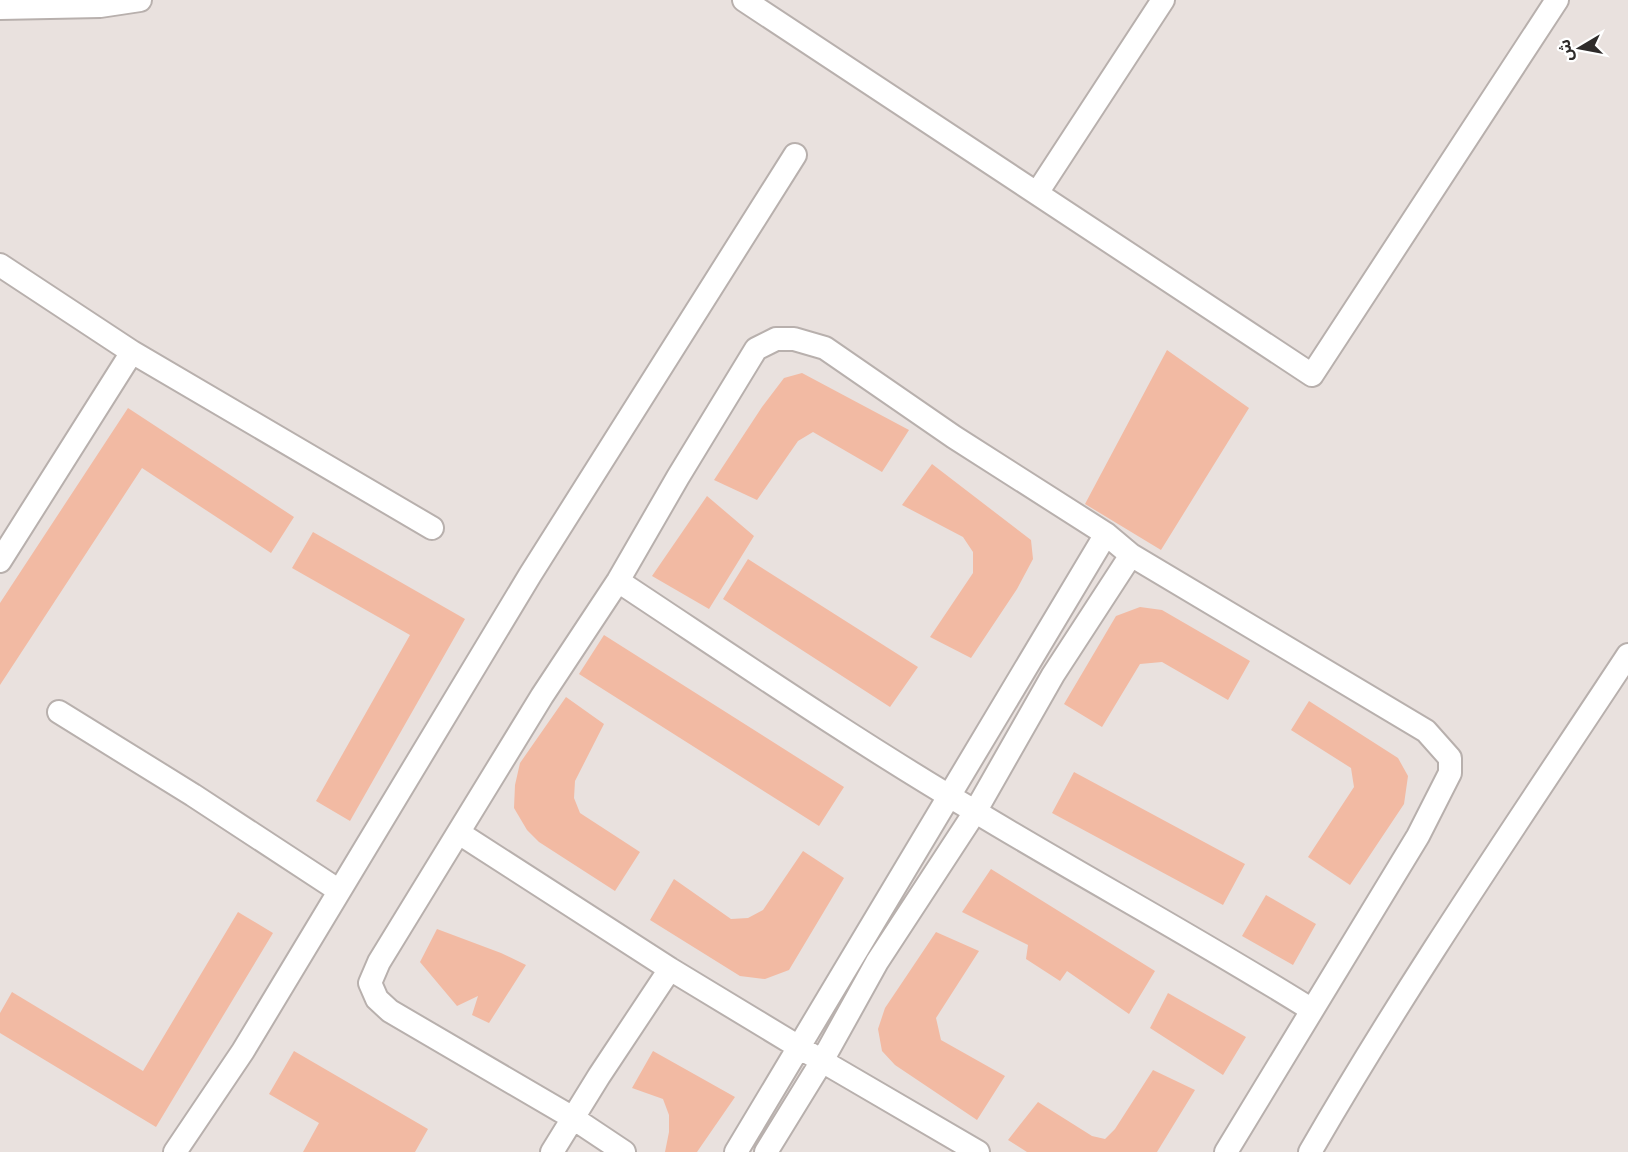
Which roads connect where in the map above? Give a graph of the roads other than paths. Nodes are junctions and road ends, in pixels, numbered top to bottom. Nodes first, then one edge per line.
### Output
1 (140, 0) edge
2 (744, 0) edge
3 (1163, 0) edge
4 (1557, 0) edge
5 (0, 8) edge
6 (795, 155) dead end
7 (1037, 193) junction
8 (0, 265) edge
9 (132, 352) junction
10 (432, 528) dead end
11 (1106, 534) junction
12 (1131, 555) junction
13 (0, 561) edge
14 (618, 581) junction
15 (1628, 655) edge
16 (59, 711) dead end
17 (950, 797) junction
18 (975, 812) junction
19 (459, 833) junction
20 (338, 891) junction
21 (670, 969) junction
22 (1312, 1010) junction
23 (801, 1047) junction
24 (822, 1061) junction
25 (573, 1118) junction
26 (175, 1152) edge
27 (552, 1152) edge
28 (624, 1152) edge
29 (736, 1152) edge
30 (766, 1152) edge
31 (978, 1152) edge
32 (1226, 1152) edge
33 (1310, 1152) edge

1 - 5 street
2 - 7 street
3 - 7 street
4 - 7 street
6 - 20 street
8 - 9 street
9 - 10 street
9 - 13 street
11 - 12 street
11 - 14 street
11 - 17 street
12 - 18 street
12 - 22 street
14 - 17 street
14 - 19 street
15 - 33 street
16 - 20 street
17 - 18 street
17 - 23 street
18 - 22 street
18 - 24 street
19 - 21 street
19 - 25 street
20 - 26 street
21 - 23 street
21 - 25 street
22 - 32 street
23 - 24 street
23 - 29 street
24 - 30 street
24 - 31 street
25 - 27 street
25 - 28 street

